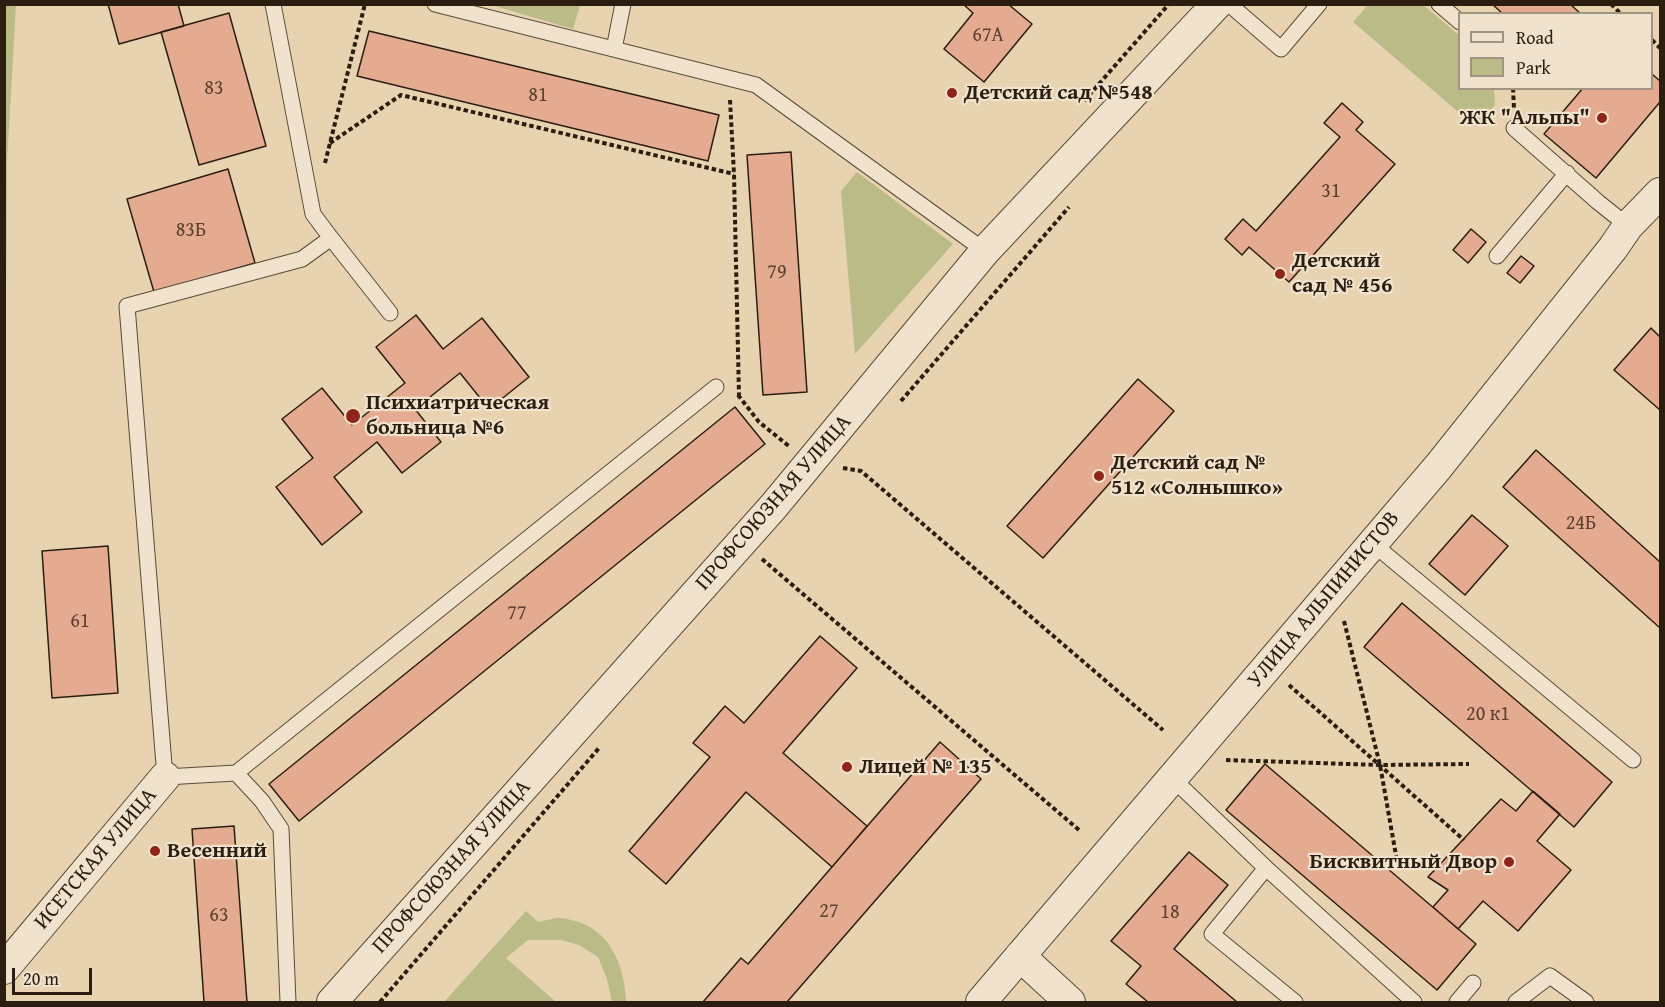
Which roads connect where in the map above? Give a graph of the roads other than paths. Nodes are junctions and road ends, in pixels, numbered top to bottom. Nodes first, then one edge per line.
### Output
1 (273, 4) edge
2 (435, 4) edge
3 (623, 4) edge
4 (1217, 4) edge
5 (1229, 4) edge
6 (1319, 4) edge
7 (1439, 4) edge
8 (1458, 20) edge
9 (614, 49) junction
10 (1514, 128) dead end
11 (1567, 173) junction
12 (1660, 193) edge
13 (1628, 226) junction
14 (330, 238) junction
15 (985, 251) junction
16 (1497, 256) dead end
17 (390, 314) dead end
18 (716, 387) road end
19 (1372, 543) junction
20 (1633, 760) dead end
21 (236, 773) junction
22 (165, 777) junction
23 (1173, 778) junction
24 (1266, 868) junction
25 (1020, 956) junction
26 (4, 969) edge
27 (1473, 983) dead end
28 (288, 1002) edge
29 (332, 1002) edge
30 (981, 1002) edge
31 (1070, 1002) edge
32 (1295, 1002) edge
33 (1414, 1002) edge
34 (1457, 1002) edge
35 (1516, 1002) edge
36 (1586, 1002) edge

1 - 14 lane
2 - 9 lane
3 - 9 lane
4 - 15 street, ПРОФСОЮЗНАЯ УЛИЦА
5 - 6 lane
7 - 8 lane
9 - 15 lane
10 - 11 lane
11 - 13 lane
11 - 16 lane
12 - 13 street, УЛИЦА АЛЬПИНИСТОВ
13 - 19 street, УЛИЦА АЛЬПИНИСТОВ
14 - 17 lane
14 - 22 lane
15 - 29 street, ПРОФСОЮЗНАЯ УЛИЦА
18 - 21 lane
19 - 20 lane
19 - 23 street, УЛИЦА АЛЬПИНИСТОВ
21 - 22 lane
21 - 28 lane
22 - 26 street, ИСЕТСКАЯ УЛИЦА
23 - 24 lane
23 - 25 street, УЛИЦА АЛЬПИНИСТОВ
24 - 32 lane
24 - 33 lane
25 - 30 street, УЛИЦА АЛЬПИНИСТОВ
25 - 31 street
27 - 34 lane
35 - 36 lane

